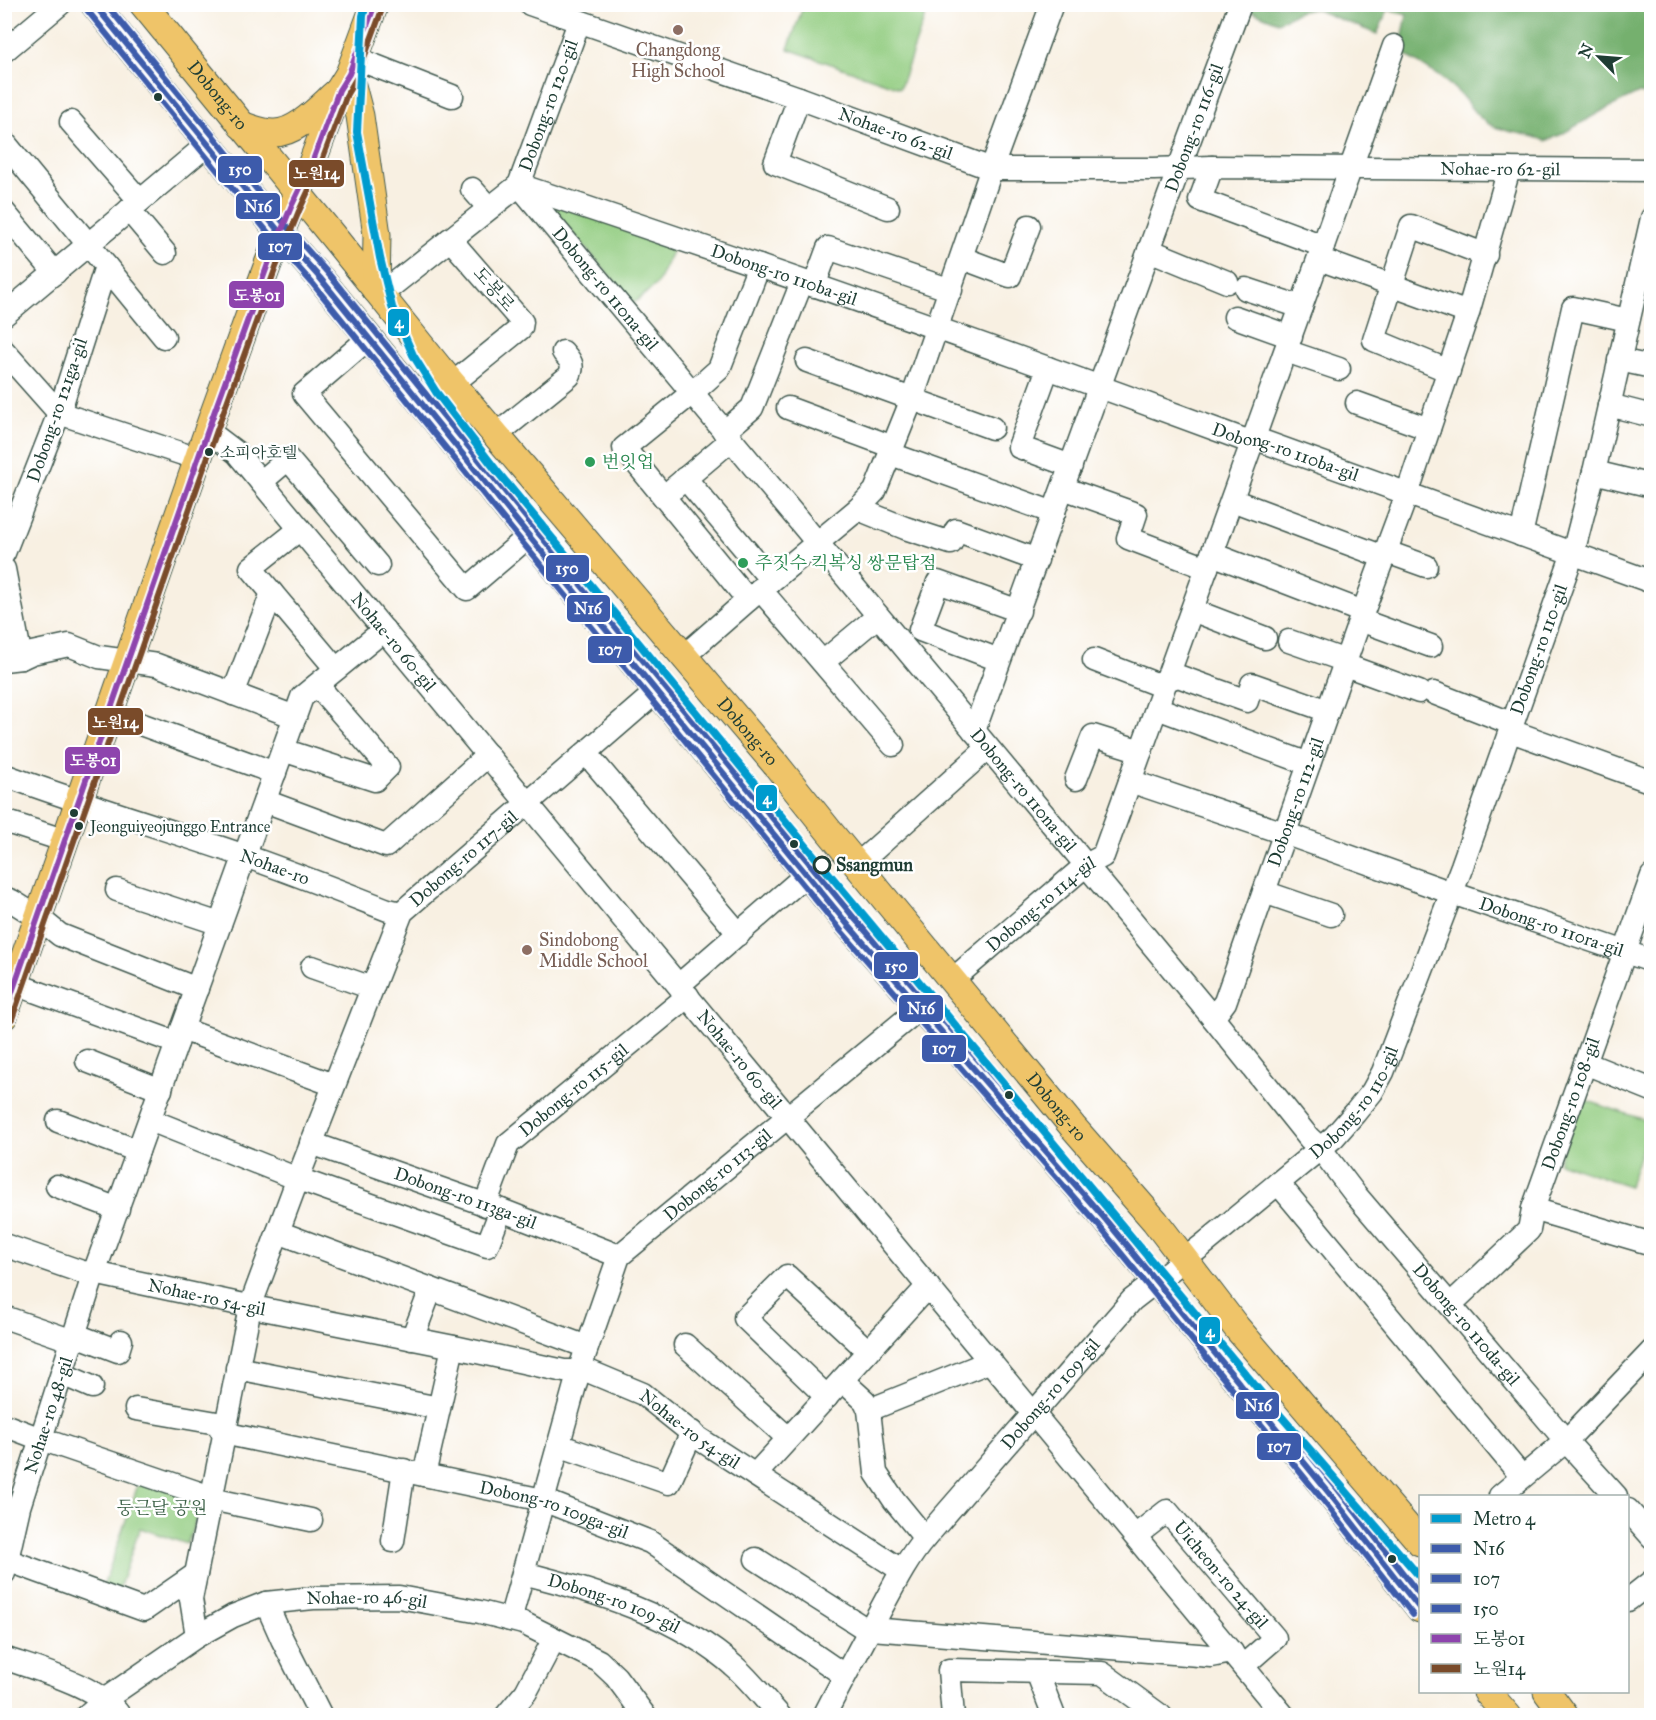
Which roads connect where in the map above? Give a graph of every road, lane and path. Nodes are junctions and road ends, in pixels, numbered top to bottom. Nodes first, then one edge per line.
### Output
1 (60, 4) edge
2 (94, 4) edge
3 (143, 4) edge
4 (375, 4) edge
5 (530, 4) edge
6 (1052, 4) edge
7 (1240, 5) edge
8 (579, 22) junction
9 (1394, 45) dead end
10 (4, 51) edge
11 (347, 74) junction
12 (452, 96) dead end
13 (799, 98) junction
14 (71, 122) dead end
15 (241, 125) junction
16 (4, 142) edge
17 (208, 144) junction
18 (1212, 167) junction
19 (1351, 167) junction
20 (1179, 168) junction
21 (992, 169) junction
22 (1509, 169) junction
23 (1652, 170) edge
24 (519, 185) junction
25 (472, 189) dead end
26 (297, 192) junction
27 (134, 206) junction
28 (489, 208) junction
29 (888, 208) dead end
30 (4, 212) edge
31 (1029, 226) dead end
32 (1651, 228) edge
33 (281, 234) junction
34 (450, 239) junction
35 (89, 244) junction
36 (1149, 250) junction
37 (1321, 253) junction
38 (165, 254) dead end
39 (1486, 255) junction
40 (962, 258) junction
41 (106, 266) junction
42 (759, 266) junction
43 (55, 273) junction
44 (808, 284) junction
45 (1392, 286) junction
46 (951, 290) junction
47 (1644, 290) edge
48 (378, 292) junction
49 (1301, 308) junction
50 (1468, 313) junction
51 (4, 315) edge
52 (1235, 317) dead end
53 (1628, 320) junction
54 (937, 328) junction
55 (164, 338) dead end
56 (369, 338) junction
57 (1288, 344) junction
58 (4, 351) edge
59 (563, 352) dead end
60 (1619, 360) junction
61 (807, 361) dead end
62 (1652, 367) edge
63 (1048, 368) junction
64 (1339, 369) dead end
65 (1449, 371) junction
66 (452, 384) junction
67 (1100, 386) junction
68 (692, 393) junction
69 (912, 399) junction
70 (1357, 403) dead end
71 (1610, 405) junction
72 (788, 408) dead end
73 (59, 413) junction
74 (1652, 416) edge
75 (992, 429) dead end
76 (1429, 429) junction
77 (208, 430) junction
78 (496, 435) junction
79 (728, 436) junction
80 (1254, 440) junction
81 (892, 451) junction
82 (198, 459) junction
83 (1071, 466) junction
84 (1594, 471) junction
85 (685, 478) junction
86 (261, 482) junction
87 (1652, 486) edge
88 (1063, 488) junction
89 (1407, 494) junction
90 (663, 496) junction
91 (1232, 500) junction
92 (858, 509) junction
93 (1054, 513) junction
94 (9, 525) edge
95 (300, 529) junction
96 (1521, 535) junction
97 (529, 536) junction
98 (816, 542) junction
99 (4, 553) edge
100 (1385, 554) junction
101 (1573, 554) junction
102 (1037, 560) junction
103 (1210, 561) junction
104 (378, 565) dead end
105 (1426, 566) dead end
106 (4, 569) edge
107 (1652, 582) edge
108 (760, 590) junction
109 (272, 593) junction
110 (1192, 610) junction
111 (1019, 611) junction
112 (878, 616) junction
113 (1361, 616) junction
114 (384, 630) junction
115 (1265, 638) dead end
116 (1289, 641) dead end
117 (1431, 646) dead end
118 (684, 656) junction
119 (13, 659) edge
120 (999, 660) junction
121 (1094, 660) dead end
122 (128, 662) junction
123 (823, 662) junction
124 (1345, 663) junction
125 (336, 669) junction
126 (1167, 680) junction
127 (317, 685) junction
128 (656, 692) junction
129 (233, 694) junction
130 (1157, 708) junction
131 (1328, 711) junction
132 (111, 713) junction
133 (295, 717) junction
134 (1512, 728) junction
135 (981, 740) junction
136 (893, 746) dead end
137 (283, 750) junction
138 (1141, 751) junction
139 (586, 753) junction
140 (488, 755) junction
141 (1309, 764) junction
142 (275, 773) junction
143 (4, 775) edge
144 (1076, 779) dead end
145 (1130, 781) junction
146 (1652, 782) edge
147 (80, 801) junction
148 (265, 801) junction
149 (527, 802) junction
150 (4, 821) edge
151 (1284, 833) junction
152 (66, 841) junction
153 (245, 856) junction
154 (857, 865) junction
155 (1086, 865) junction
156 (807, 874) junction
157 (1652, 876) edge
158 (117, 890) dead end
159 (1264, 892) junction
160 (1452, 893) junction
161 (4, 898) edge
162 (402, 912) junction
163 (1331, 915) dead end
164 (39, 918) junction
165 (220, 924) junction
166 (739, 934) junction
167 (1625, 952) junction
168 (1652, 961) edge
169 (312, 967) dead end
170 (952, 980) junction
171 (10, 982) edge
172 (372, 988) junction
173 (197, 989) junction
174 (683, 991) junction
175 (920, 1008) junction
176 (4, 1016) edge
177 (1213, 1018) junction
178 (180, 1036) junction
179 (87, 1061) dead end
180 (1585, 1063) junction
181 (334, 1086) junction
182 (161, 1090) junction
183 (1652, 1090) edge
184 (788, 1117) junction
185 (58, 1120) dead end
186 (150, 1120) junction
187 (311, 1143) junction
188 (1320, 1148) junction
189 (138, 1151) junction
190 (298, 1178) junction
191 (1278, 1183) junction
192 (57, 1186) dead end
193 (493, 1208) junction
194 (118, 1209) junction
195 (1533, 1209) junction
196 (278, 1232) junction
197 (1652, 1244) edge
198 (4, 1245) edge
199 (619, 1256) junction
200 (1185, 1260) junction
201 (94, 1274) junction
202 (1155, 1282) junction
203 (928, 1286) junction
204 (431, 1289) junction
205 (1450, 1305) junction
206 (250, 1307) junction
207 (4, 1317) edge
208 (412, 1339) junction
209 (73, 1341) junction
210 (121, 1341) dead end
211 (685, 1346) dead end
212 (453, 1347) junction
213 (587, 1347) junction
214 (868, 1350) junction
215 (1652, 1351) edge
216 (991, 1361) junction
217 (237, 1368) junction
218 (579, 1371) junction
219 (62, 1374) junction
220 (842, 1380) junction
221 (92, 1388) dead end
222 (827, 1397) junction
223 (439, 1408) junction
224 (136, 1409) dead end
225 (869, 1410) junction
226 (1034, 1414) junction
227 (4, 1425) edge
228 (692, 1432) junction
229 (224, 1433) junction
230 (789, 1438) junction
231 (41, 1439) junction
232 (1566, 1442) junction
233 (558, 1445) junction
234 (414, 1473) junction
235 (755, 1475) junction
236 (1522, 1477) junction
237 (1502, 1495) edge
238 (1614, 1495) edge
239 (211, 1499) junction
240 (543, 1500) junction
241 (12, 1505) edge
242 (1629, 1511) edge
243 (312, 1520) dead end
244 (1135, 1536) junction
245 (1652, 1537) edge
246 (925, 1538) junction
247 (393, 1541) dead end
248 (1419, 1541) edge
249 (756, 1559) dead end
250 (6, 1566) edge
251 (901, 1570) junction
252 (523, 1572) junction
253 (196, 1574) junction
254 (1652, 1581) edge
255 (1629, 1599) edge
256 (266, 1603) junction
257 (1419, 1608) edge
258 (510, 1620) junction
259 (871, 1629) junction
260 (197, 1636) junction
261 (554, 1638) junction
262 (5, 1659) edge
263 (1238, 1659) junction
264 (1037, 1671) junction
265 (844, 1675) junction
266 (1548, 1693) edge
267 (112, 1708) edge
268 (86, 1716) edge
269 (321, 1716) edge
270 (506, 1716) edge
271 (645, 1716) edge
272 (780, 1716) edge
273 (824, 1716) edge
274 (953, 1716) edge
275 (1054, 1716) edge
276 (1161, 1716) edge
277 (1284, 1716) edge
278 (1565, 1716) edge

1 - 10 street
2 - 17 main road, Dobong-ro
3 - 15 main road, Dobong-ro
4 - 11 main road
5 - 8 street, Nohae-ro 62-gil
6 - 21 street
7 - 20 street, Dobong-ro 116-gil
8 - 13 street, Nohae-ro 62-gil
8 - 24 street, Dobong-ro 120-gil
9 - 19 street
11 - 12 street
11 - 15 main road
11 - 26 main road
11 - 48 main road
13 - 21 street, Nohae-ro 62-gil
13 - 29 street
14 - 27 street
15 - 26 main road, Dobong-ro
16 - 35 street
17 - 27 street
17 - 33 main road, Dobong-ro
18 - 19 street, Nohae-ro 62-gil
18 - 20 street, Nohae-ro 62-gil
18 - 37 street
19 - 22 street, Nohae-ro 62-gil
19 - 37 street, Dobong-ro 114-gil
20 - 21 street, Nohae-ro 62-gil
20 - 36 street, Dobong-ro 116-gil
21 - 40 street
22 - 23 street, Nohae-ro 62-gil
22 - 39 street, Dobong-ro 112-gil
24 - 28 street, Dobong-ro 120-gil
24 - 42 street, Dobong-ro 110ba-gil
24 - 68 street, Dobong-ro 110na-gil
25 - 28 street
26 - 33 main road
26 - 48 main road, Dobong-ro
27 - 35 street
27 - 38 street
28 - 34 street, Dobong-ro 120-gil
30 - 43 street
31 - 40 street
32 - 47 street, Dobong-ro 110-gil
33 - 56 main road, Dobong-ro
33 - 77 main road
34 - 48 street, Dobong-ro 120-gil
34 - 66 street, 도봉로
35 - 41 street
35 - 43 street
36 - 49 street
36 - 67 street, Dobong-ro 116-gil
37 - 45 street
37 - 49 street, Dobong-ro 114-gil
39 - 45 street
39 - 50 street, Dobong-ro 112-gil
40 - 46 street
41 - 55 street
41 - 73 street, Dobong-ro 121ga-gil
42 - 44 street, Dobong-ro 110ba-gil
42 - 68 street
43 - 51 street
44 - 46 street
44 - 54 street, Dobong-ro 110ba-gil
44 - 79 street
45 - 50 street
45 - 65 street
46 - 54 street
47 - 53 street, Dobong-ro 110-gil
48 - 66 main road, Dobong-ro
49 - 57 street, Dobong-ro 114-gil
50 - 65 street, Dobong-ro 112-gil
52 - 57 street
53 - 60 street, Dobong-ro 110-gil
53 - 96 street
54 - 63 street, Dobong-ro 110ba-gil
54 - 69 street
56 - 97 main road, Dobong-ro
56 - 97 street
57 - 64 street
57 - 80 street, Dobong-ro 114-gil
58 - 73 street
59 - 78 street
60 - 62 street
60 - 71 street, Dobong-ro 110-gil
61 - 69 street
63 - 67 street, Dobong-ro 110ba-gil
63 - 83 street
65 - 76 street, Dobong-ro 112-gil
66 - 78 main road, Dobong-ro
67 - 80 street, Dobong-ro 110ba-gil
67 - 83 street, Dobong-ro 116-gil
68 - 79 street, Dobong-ro 110na-gil
68 - 90 street
69 - 75 street
69 - 81 street
70 - 76 street
71 - 74 street
71 - 84 street, Dobong-ro 110-gil
72 - 81 street
73 - 82 street
73 - 94 street, Dobong-ro 121ga-gil
76 - 89 street, Dobong-ro 112-gil
77 - 82 main road
77 - 86 street, Nohae-ro 60-gil
78 - 118 main road, Dobong-ro
79 - 85 street
79 - 98 street, Dobong-ro 110na-gil
80 - 89 street, Dobong-ro 110ba-gil
80 - 91 street, Dobong-ro 114-gil
81 - 92 street
81 - 93 street
82 - 122 main road
83 - 88 street, Dobong-ro 116-gil
84 - 87 street
84 - 101 street, Dobong-ro 110-gil
85 - 90 street
85 - 108 street
86 - 95 street, Nohae-ro 60-gil
86 - 104 street
88 - 93 street, Dobong-ro 116-gil
88 - 103 street
89 - 96 street, Dobong-ro 110ba-gil
89 - 100 street, Dobong-ro 112-gil
90 - 108 street
91 - 100 street
91 - 103 street, Dobong-ro 114-gil
92 - 98 street
92 - 102 street
93 - 102 street, Dobong-ro 116-gil
94 - 99 street, Dobong-ro 121ga-gil
95 - 109 street
95 - 114 street, Nohae-ro 60-gil
96 - 101 street, Dobong-ro 110ba-gil
97 - 128 main road, Dobong-ro
98 - 108 street
98 - 112 street, Dobong-ro 110na-gil
100 - 105 street
100 - 113 street, Dobong-ro 112-gil
101 - 107 street, Dobong-ro 110ba-gil
101 - 134 street, Dobong-ro 110-gil
102 - 111 street, Dobong-ro 116-gil
103 - 110 street, Dobong-ro 114-gil
103 - 113 street
106 - 119 street
108 - 118 street
108 - 123 street
109 - 125 street
109 - 129 street
110 - 115 street
110 - 126 street, Dobong-ro 114-gil
111 - 120 street, Dobong-ro 116-gil
111 - 120 street
112 - 123 street
112 - 135 street, Dobong-ro 110na-gil
113 - 117 street
113 - 124 street, Dobong-ro 112-gil
114 - 125 street, Nohae-ro 48-gil
114 - 140 street, Nohae-ro 60-gil
116 - 124 street
118 - 154 main road, Dobong-ro
119 - 122 street
120 - 135 street, Dobong-ro 116-gil
121 - 126 street
122 - 129 street
122 - 132 main road
123 - 136 street
124 - 131 street, Dobong-ro 112-gil
124 - 134 street
125 - 127 street, Nohae-ro 48-gil
126 - 130 street, Dobong-ro 114-gil
126 - 131 street
127 - 133 street, Nohae-ro 48-gil
127 - 137 street
128 - 139 street, Dobong-ro 117-gil
128 - 156 main road, Dobong-ro
129 - 133 street
130 - 138 street, Dobong-ro 114-gil
130 - 141 street
131 - 141 street, Dobong-ro 112-gil
132 - 142 street
132 - 147 main road
133 - 137 street, Nohae-ro 48-gil
134 - 146 street
134 - 160 street, Dobong-ro 110-gil
135 - 154 street, Dobong-ro 116-gil
135 - 155 street, Dobong-ro 110na-gil
137 - 142 street, Nohae-ro 48-gil
138 - 144 street
138 - 145 street, Dobong-ro 114-gil
139 - 149 street, Dobong-ro 117-gil
139 - 166 street
140 - 148 street
140 - 149 street, Nohae-ro 60-gil
141 - 151 street, Dobong-ro 112-gil
142 - 148 street, Nohae-ro 48-gil
143 - 147 street, Nohae-ro
145 - 151 street
145 - 155 street, Dobong-ro 114-gil
147 - 152 main road
147 - 153 street, Nohae-ro
148 - 153 street, Nohae-ro 48-gil
149 - 162 street, Dobong-ro 117-gil
149 - 174 street, Nohae-ro 60-gil
150 - 152 street
151 - 159 street, Dobong-ro 112-gil
151 - 160 street
152 - 164 main road
153 - 162 street, Nohae-ro
153 - 165 street, Nohae-ro 48-gil
154 - 170 main road, Dobong-ro
155 - 170 street, Dobong-ro 114-gil
155 - 177 street, Dobong-ro 110na-gil
156 - 166 street, Dobong-ro 115-gil
156 - 175 main road, Dobong-ro
157 - 167 street, Dobong-ro 108-gil
158 - 165 street
159 - 163 street
159 - 177 street, Dobong-ro 112-gil
160 - 167 street, Dobong-ro 110ra-gil
160 - 188 street, Dobong-ro 110-gil
161 - 164 street
162 - 172 street, Dobong-ro 117-gil
164 - 171 main road
164 - 173 street
165 - 173 street, Nohae-ro 48-gil
166 - 174 street, Dobong-ro 115-gil
167 - 168 street, Dobong-ro 110ra-gil
167 - 180 street, Dobong-ro 108-gil
169 - 172 street
170 - 200 main road, Dobong-ro
171 - 176 main road
171 - 178 street
172 - 181 street, Dobong-ro 117-gil
173 - 178 street, Nohae-ro 48-gil
174 - 184 street, Nohae-ro 60-gil
174 - 193 street, Dobong-ro 115-gil
175 - 184 street, Dobong-ro 113-gil
175 - 202 main road, Dobong-ro
177 - 188 street, Dobong-ro 110na-gil
178 - 181 street
178 - 182 street, Nohae-ro 48-gil
179 - 182 street
180 - 183 street
180 - 195 street, Dobong-ro 108-gil
181 - 187 street, Dobong-ro 117-gil
182 - 186 street, Nohae-ro 48-gil
184 - 199 street, Dobong-ro 113-gil
184 - 203 street, Nohae-ro 60-gil
185 - 189 street
186 - 189 street, Nohae-ro 48-gil
186 - 190 street
187 - 190 street, Dobong-ro 117-gil
187 - 193 street, Dobong-ro 113ga-gil
188 - 191 street, Dobong-ro 110-gil
188 - 205 street, Dobong-ro 110da-gil
189 - 194 street, Nohae-ro 48-gil
190 - 193 street
190 - 196 street, Dobong-ro 117-gil
191 - 200 street, Dobong-ro 110-gil
191 - 236 street
192 - 194 street
193 - 199 street, Dobong-ro 113ga-gil
194 - 201 street, Nohae-ro 48-gil
195 - 197 street
195 - 205 street, Dobong-ro 108-gil
196 - 204 street
196 - 206 street, Dobong-ro 117-gil
198 - 201 street, Nohae-ro 54-gil
199 - 213 street
200 - 202 street, Dobong-ro 109-gil
200 - 248 main road, Dobong-ro
201 - 206 street, Nohae-ro 54-gil
201 - 209 street, Nohae-ro 48-gil
202 - 226 street, Dobong-ro 109-gil
202 - 257 main road, Dobong-ro
203 - 214 street
203 - 216 street, Nohae-ro 60-gil
204 - 208 street
204 - 213 street
205 - 232 street, Dobong-ro 110da-gil
206 - 208 street, Nohae-ro 54-gil
206 - 217 street, Dobong-ro 117-gil
207 - 209 street
208 - 212 street, Nohae-ro 54-gil
209 - 210 street, Nohae-ro 48-gil
209 - 219 street, Nohae-ro 48-gil
211 - 230 street
212 - 218 street, Nohae-ro 54-gil
212 - 223 street
213 - 218 street
214 - 220 street
214 - 222 street
215 - 232 street
216 - 225 street
216 - 226 street, Nohae-ro 60-gil
217 - 223 street
217 - 229 street, Dobong-ro 117-gil
218 - 228 street, Nohae-ro 54-gil
218 - 233 street
219 - 221 street
219 - 231 street, Nohae-ro 48-gil
220 - 222 street
220 - 225 street
222 - 230 street
223 - 234 street
224 - 229 street
225 - 246 street
226 - 244 street
226 - 246 street, Dobong-ro 109-gil
227 - 231 street
228 - 233 street
228 - 235 street, Nohae-ro 54-gil
229 - 234 street, Dobong-ro 109ga-gil
229 - 239 street, Dobong-ro 117-gil
230 - 235 street
231 - 239 street
231 - 241 street, Nohae-ro 48-gil
232 - 236 street
232 - 238 street, Dobong-ro 110da-gil
233 - 240 street
234 - 240 street, Dobong-ro 109ga-gil
234 - 247 street
235 - 251 street, Nohae-ro 54-gil
236 - 237 street
239 - 243 street
239 - 253 street, Dobong-ro 117-gil
240 - 252 street
240 - 265 street, Dobong-ro 109ga-gil
241 - 250 street, Nohae-ro 48-gil
242 - 245 street
244 - 263 street
244 - 263 street, Uicheon-ro 24-gil
246 - 251 street, Dobong-ro 109-gil
249 - 259 street
250 - 253 street, Nohae-ro 48-gil
251 - 259 street, Dobong-ro 109-gil
252 - 258 street
252 - 272 street, Dobong-ro 109-gil
253 - 260 street, Dobong-ro 117-gil
254 - 255 street
256 - 258 street, Nohae-ro 46-gil
256 - 260 street, Nohae-ro 46-gil
256 - 269 street
258 - 261 street, Nohae-ro 46-gil
259 - 263 street
259 - 265 street, Dobong-ro 109-gil
260 - 267 street, Nohae-ro 46-gil
261 - 270 street
261 - 271 street, Nohae-ro 46-gil
262 - 267 street
263 - 277 street
264 - 274 street
264 - 275 street
264 - 276 street
265 - 273 street, Dobong-ro 109-gil
266 - 278 main road
267 - 268 street, Nohae-ro 46-gil

